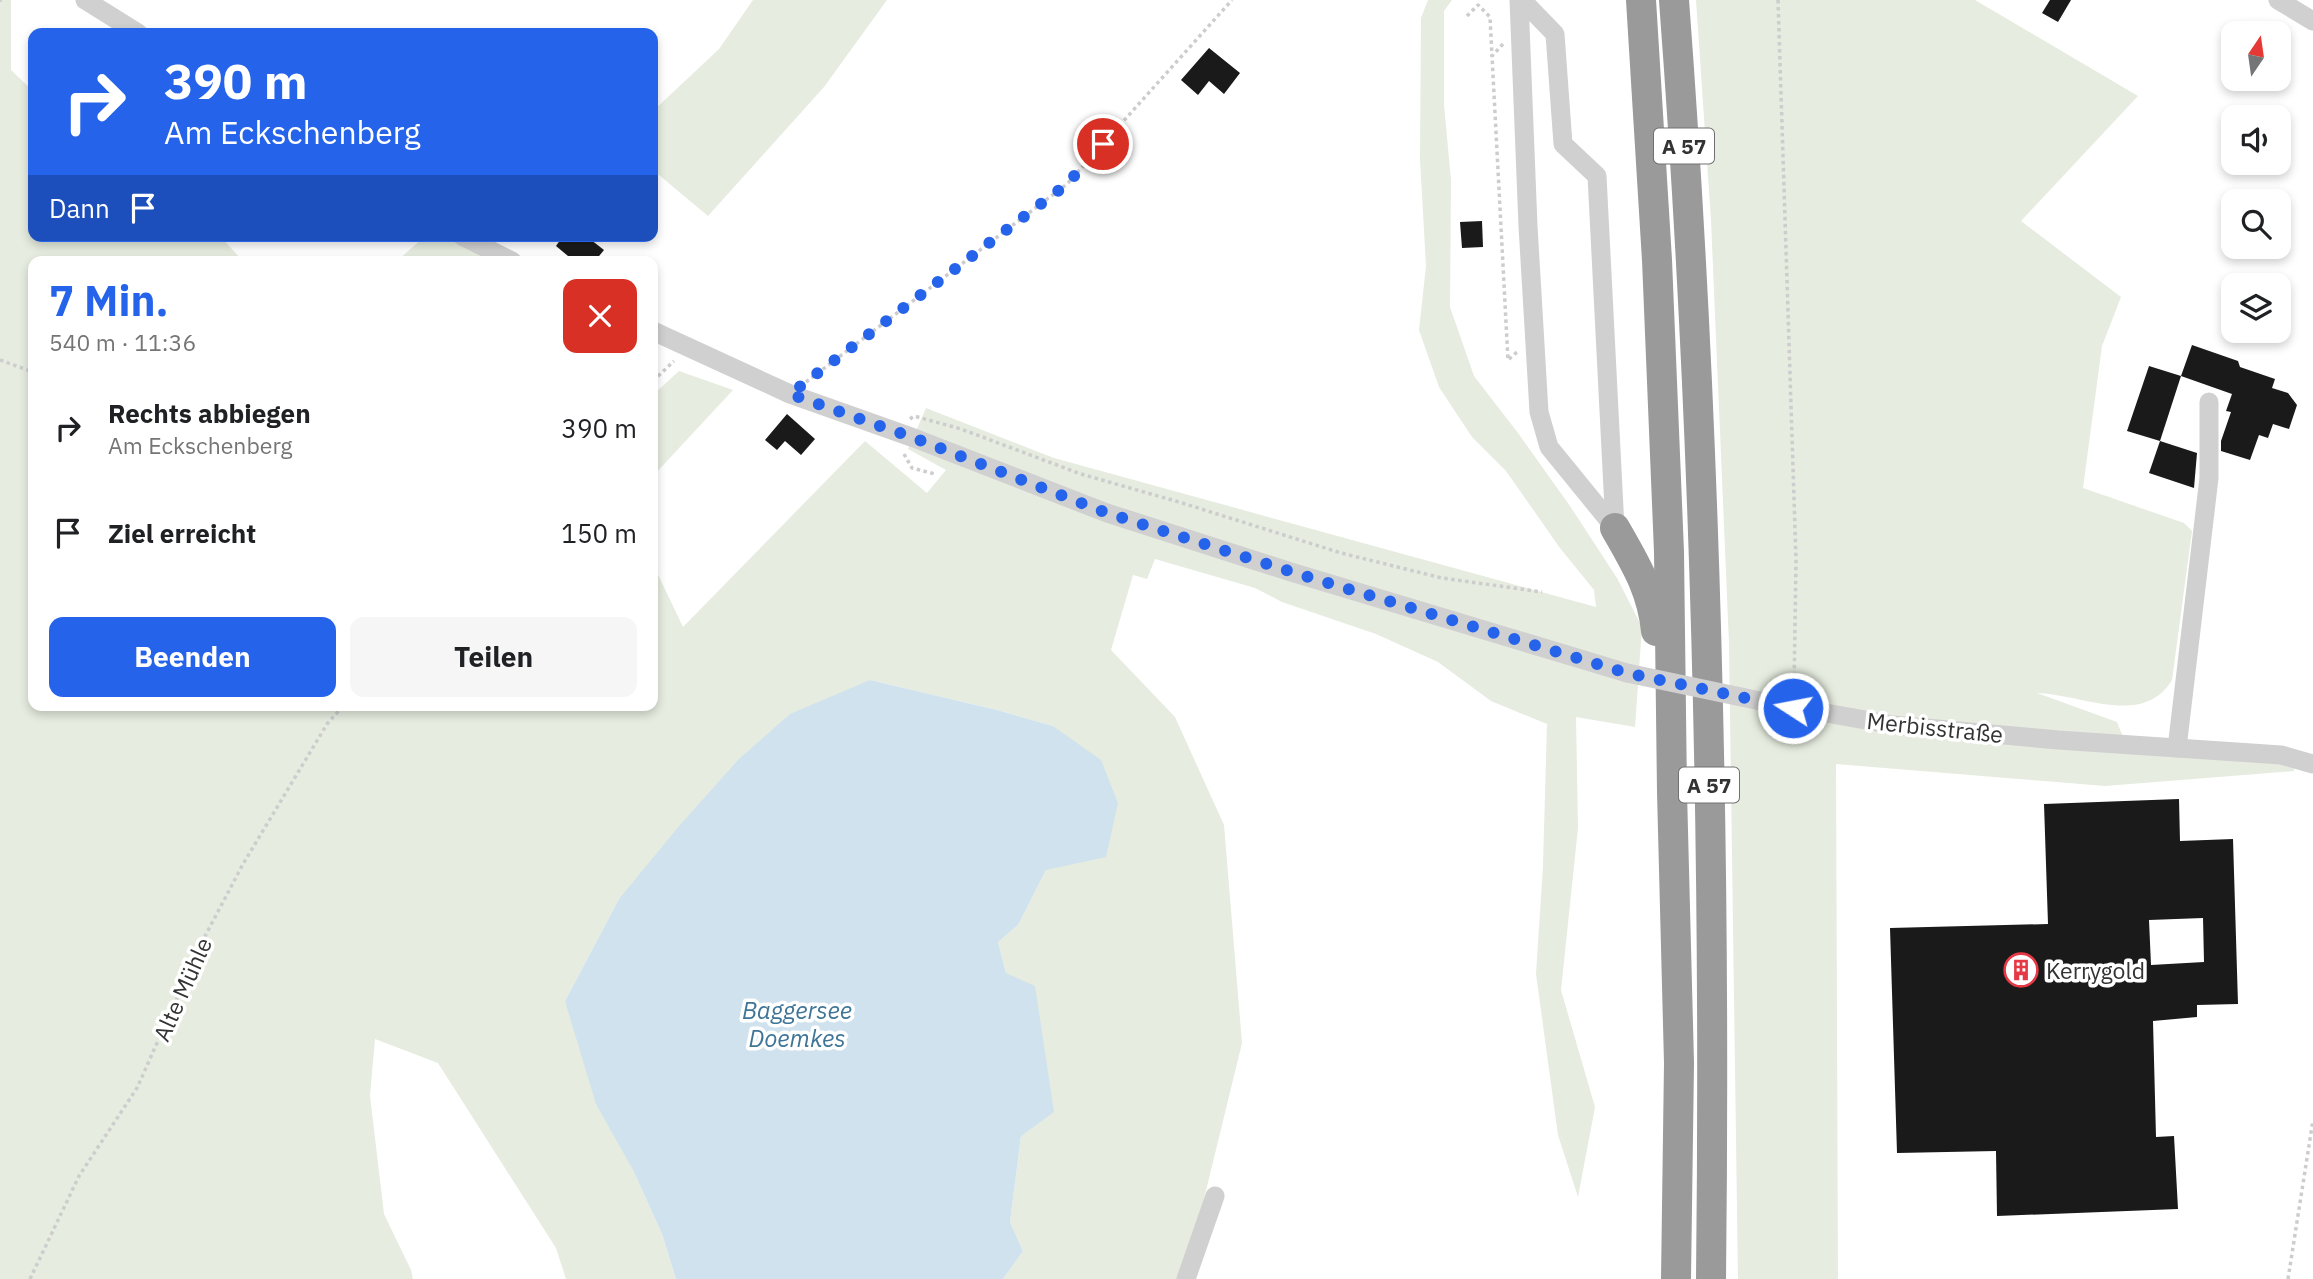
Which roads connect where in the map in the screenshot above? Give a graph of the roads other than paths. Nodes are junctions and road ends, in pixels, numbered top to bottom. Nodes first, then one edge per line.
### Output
1 (85, 0) edge
2 (1521, 0) edge
3 (1641, 0) edge
4 (1674, 0) edge
5 (2278, 0) edge
6 (2313, 21) edge
7 (130, 28) edge
8 (474, 242) edge
9 (502, 256) edge
10 (658, 334) edge
11 (2209, 402) dead end
12 (1615, 528) junction
13 (2177, 748) junction
14 (2313, 764) edge
15 (1672, 792) junction
16 (1215, 1196) dead end
17 (1186, 1279) edge
18 (1676, 1279) edge
19 (1711, 1279) edge

1 - 7 street
2 - 12 street
2 - 12 street
3 - 15 highway, A 57
4 - 19 highway, A 57
5 - 6 street
8 - 9 street
10 - 13 street, Merbisstraße, bridge
11 - 13 street
12 - 15 highway
13 - 14 street, Merbisstraße
15 - 18 highway, A 57
16 - 17 street

